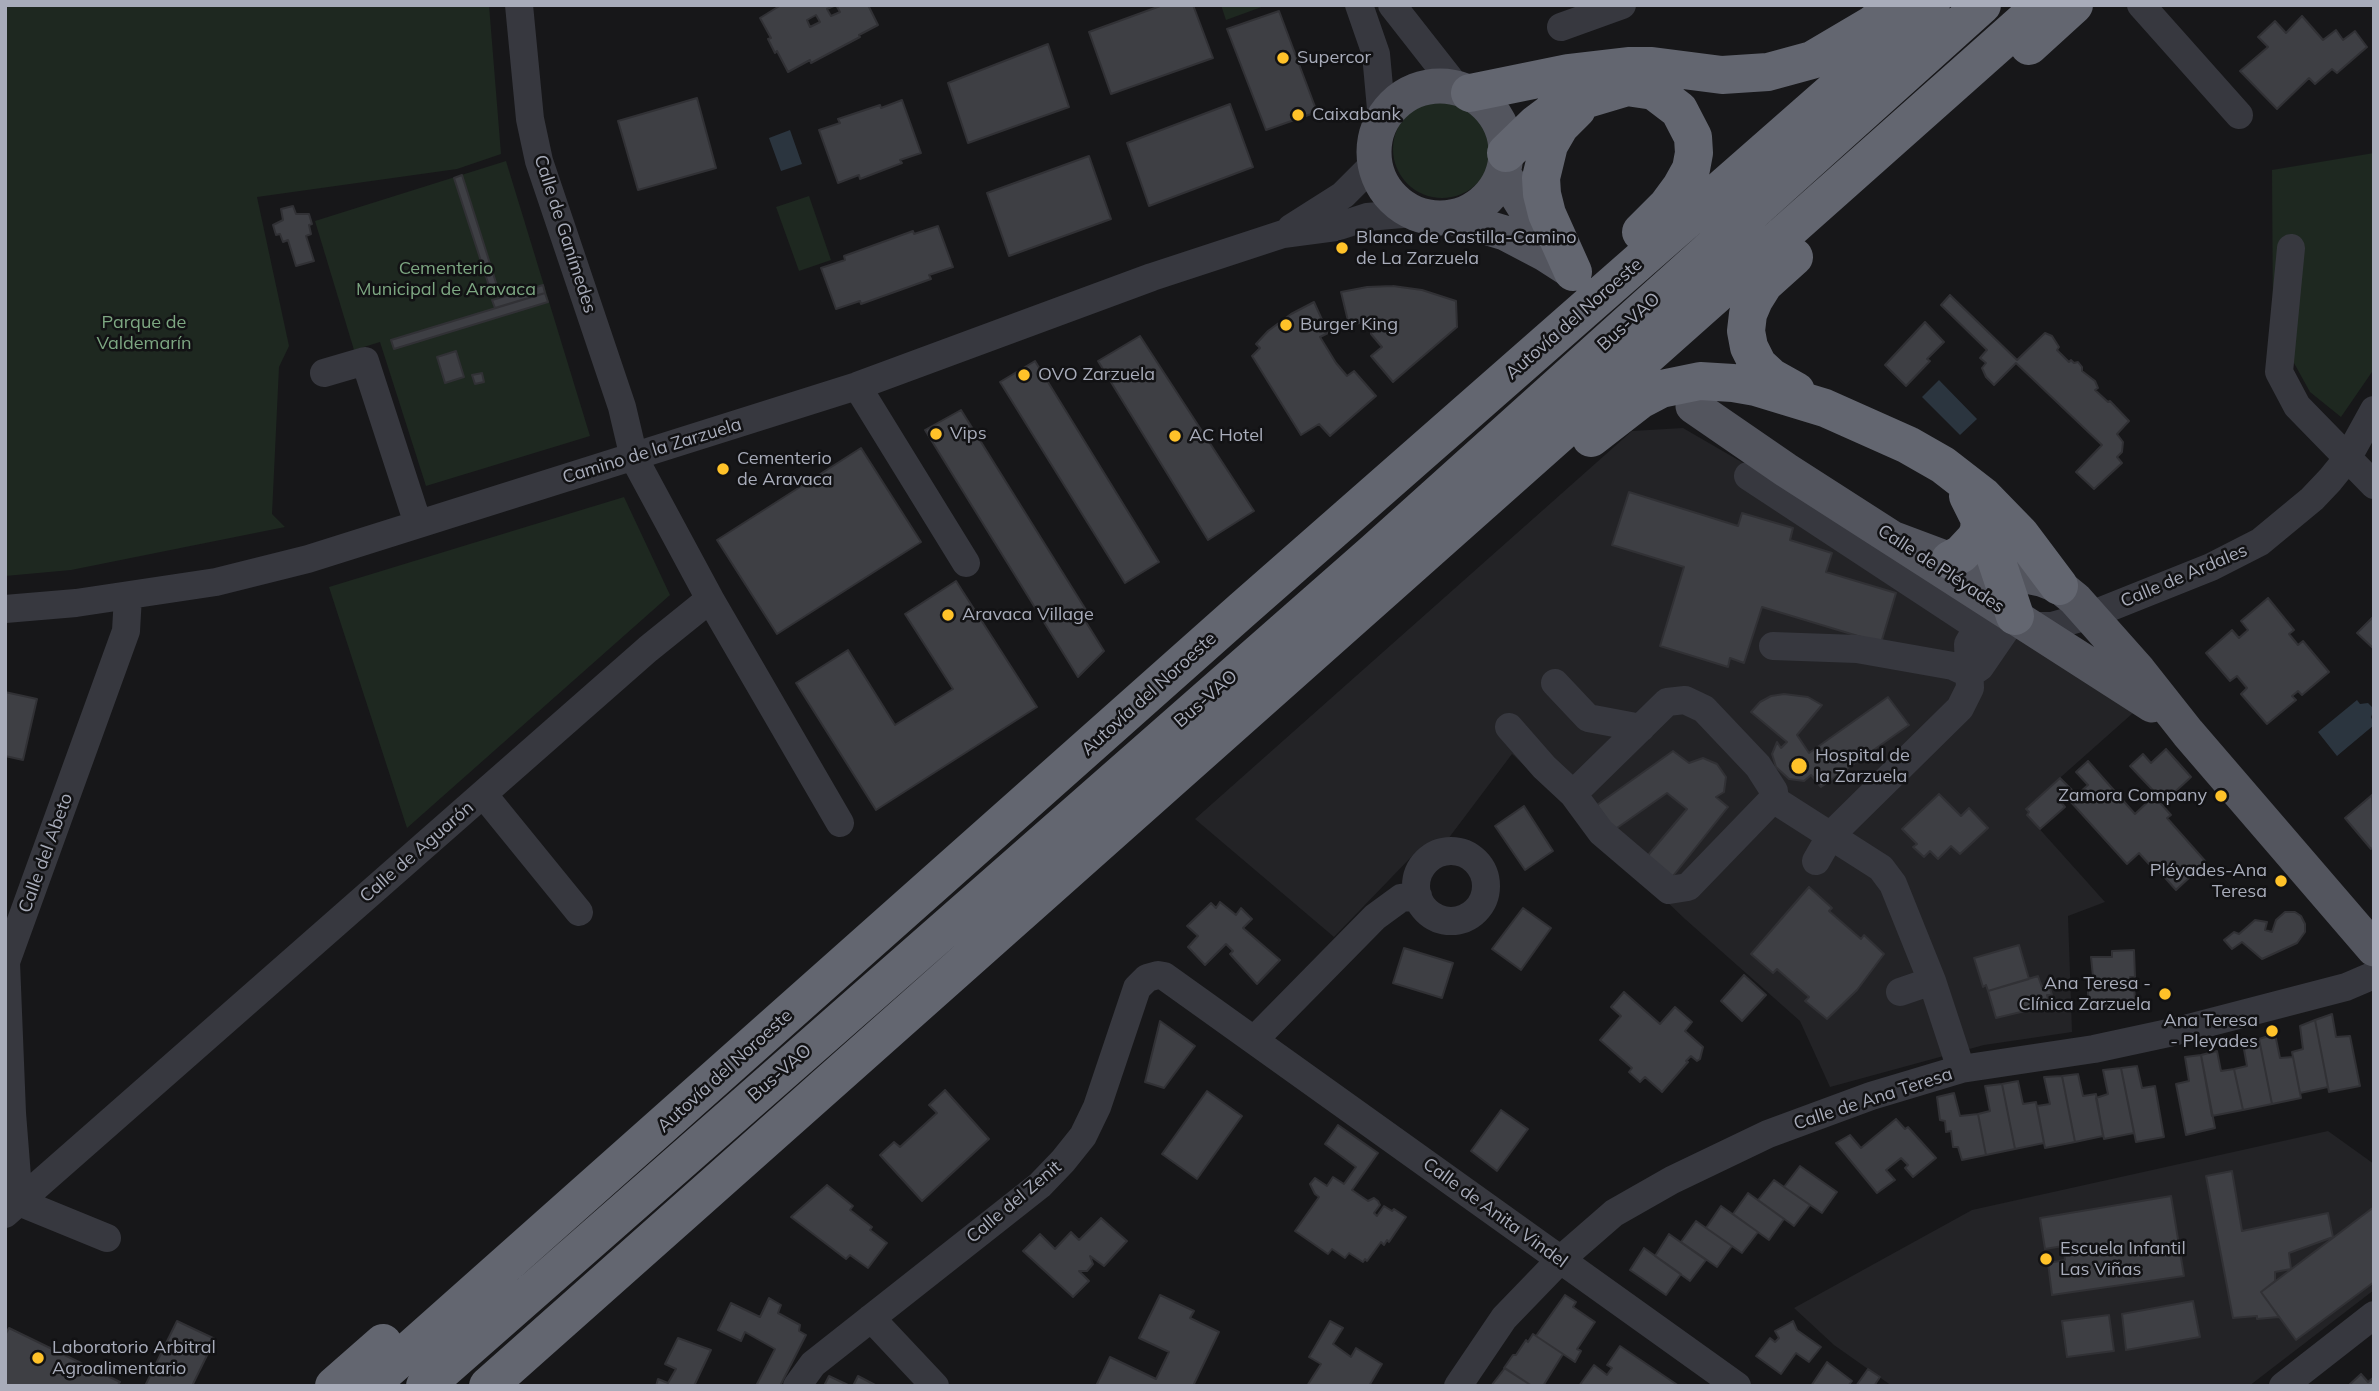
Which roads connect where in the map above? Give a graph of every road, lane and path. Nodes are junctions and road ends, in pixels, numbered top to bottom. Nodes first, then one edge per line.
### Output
1 (519, 5) edge
2 (1359, 5) edge
3 (1392, 5) edge
4 (1622, 5) edge
5 (1898, 5) edge
6 (1931, 5) edge
7 (1982, 5) edge
8 (2042, 5) edge
9 (2074, 5) edge
10 (2141, 5) edge
11 (1561, 27) dead end
12 (1464, 90) junction
13 (1592, 97) junction
14 (2239, 115) dead end
15 (1382, 120) junction
16 (1375, 163) junction
17 (1505, 163) junction
18 (1414, 213) junction
19 (1451, 217) junction
20 (1283, 234) junction
21 (2291, 248) dead end
22 (1573, 272) junction
23 (324, 373) dead end
24 (857, 386) junction
25 (1693, 406) dead end
26 (1825, 408) junction
27 (2374, 410) edge
28 (634, 458) junction
29 (2347, 459) junction
30 (1943, 464) junction
31 (1748, 476) dead end
32 (2374, 485) edge
33 (1980, 516) junction
34 (418, 524) junction
35 (1894, 539) junction
36 (1950, 560) junction
37 (966, 563) dead end
38 (128, 596) junction
39 (2073, 598) junction
40 (710, 599) junction
41 (5, 609) edge
42 (1242, 610) junction
43 (2011, 611) junction
44 (1773, 646) dead end
45 (1970, 674) junction
46 (1555, 683) dead end
47 (1508, 727) dead end
48 (2188, 733) junction
49 (1635, 734) junction
50 (483, 794) junction
51 (1573, 794) junction
52 (1773, 799) junction
53 (840, 822) dead end
54 (1831, 835) junction
55 (983, 843) junction
56 (1816, 861) dead end
57 (1418, 896) dead end
58 (1041, 897) junction
59 (579, 912) dead end
60 (2374, 949) edge
61 (2374, 975) edge
62 (1164, 976) joint
63 (1932, 981) junction
64 (1900, 992) dead end
65 (1254, 1040) junction
66 (1962, 1069) junction
67 (12, 1208) edge
68 (107, 1238) dead end
69 (1560, 1260) junction
70 (2374, 1315) edge
71 (870, 1318) junction
72 (334, 1386) edge
73 (369, 1386) edge
74 (425, 1386) edge
75 (488, 1386) edge
76 (797, 1386) edge
77 (934, 1386) edge
78 (1458, 1386) edge
79 (1737, 1386) edge
80 (2283, 1386) edge

1 - 28 street, Calle de Ganímedes
2 - 15 street
3 - 12 street
4 - 11 street
5 - 12 highway
6 - 42 highway, Autovía del Noroeste
7 - 74 highway, Bus-VAO
8 - 58 highway
9 - 26 highway
10 - 14 street
12 - 15 main road
12 - 17 main road
13 - 17 highway
13 - 22 highway
13 - 42 highway
15 - 16 main road
16 - 18 main road
16 - 20 street, Camino de la Zarzuela
17 - 19 main road
17 - 22 main road
18 - 19 main road
18 - 20 street, Camino de la Zarzuela
19 - 22 main road
20 - 24 street, Camino de la Zarzuela
21 - 29 street
23 - 34 street
24 - 28 street, Camino de la Zarzuela
24 - 37 street
25 - 35 main road, Calle de Pléyades
26 - 30 highway
26 - 58 highway
27 - 29 street, Calle de Ardales
28 - 34 street, Camino de la Zarzuela
28 - 40 street
29 - 32 street
29 - 39 street, Calle de Ardales
30 - 33 highway
30 - 39 highway
31 - 43 street
33 - 36 highway
33 - 43 highway
34 - 38 street, Camino de la Zarzuela
35 - 36 main road
35 - 43 main road, Calle de Pléyades
36 - 43 main road
38 - 41 street, Camino de la Zarzuela
38 - 67 street, Calle del Abeto
39 - 43 street, Calle de Ardales
39 - 43 main road
39 - 48 main road, Calle de Pléyades
40 - 50 street, Calle de Aguarón
40 - 53 street
42 - 55 highway, Autovía del Noroeste
43 - 45 street
43 - 45 street
43 - 48 main road, Calle de Pléyades
44 - 45 street
45 - 54 street
46 - 49 street
47 - 51 street
48 - 60 main road, Calle de Pléyades
49 - 51 street
49 - 52 street
50 - 59 street
50 - 67 street, Calle de Aguarón
51 - 52 street
52 - 54 street
54 - 56 street
54 - 63 street
55 - 72 highway
55 - 73 highway, Autovía del Noroeste
57 - 65 street
58 - 75 highway
61 - 66 street, Calle de Ana Teresa
62 - 65 street, Calle de Anita Vindel
62 - 71 street, Calle del Zenit
63 - 64 street
63 - 66 street
65 - 69 street, Calle de Anita Vindel
66 - 69 street, Calle de Ana Teresa
67 - 68 street
69 - 78 street, Calle de Ana Teresa
69 - 79 street, Calle de Anita Vindel
70 - 80 street
71 - 76 street, Calle del Zenit
71 - 77 street

